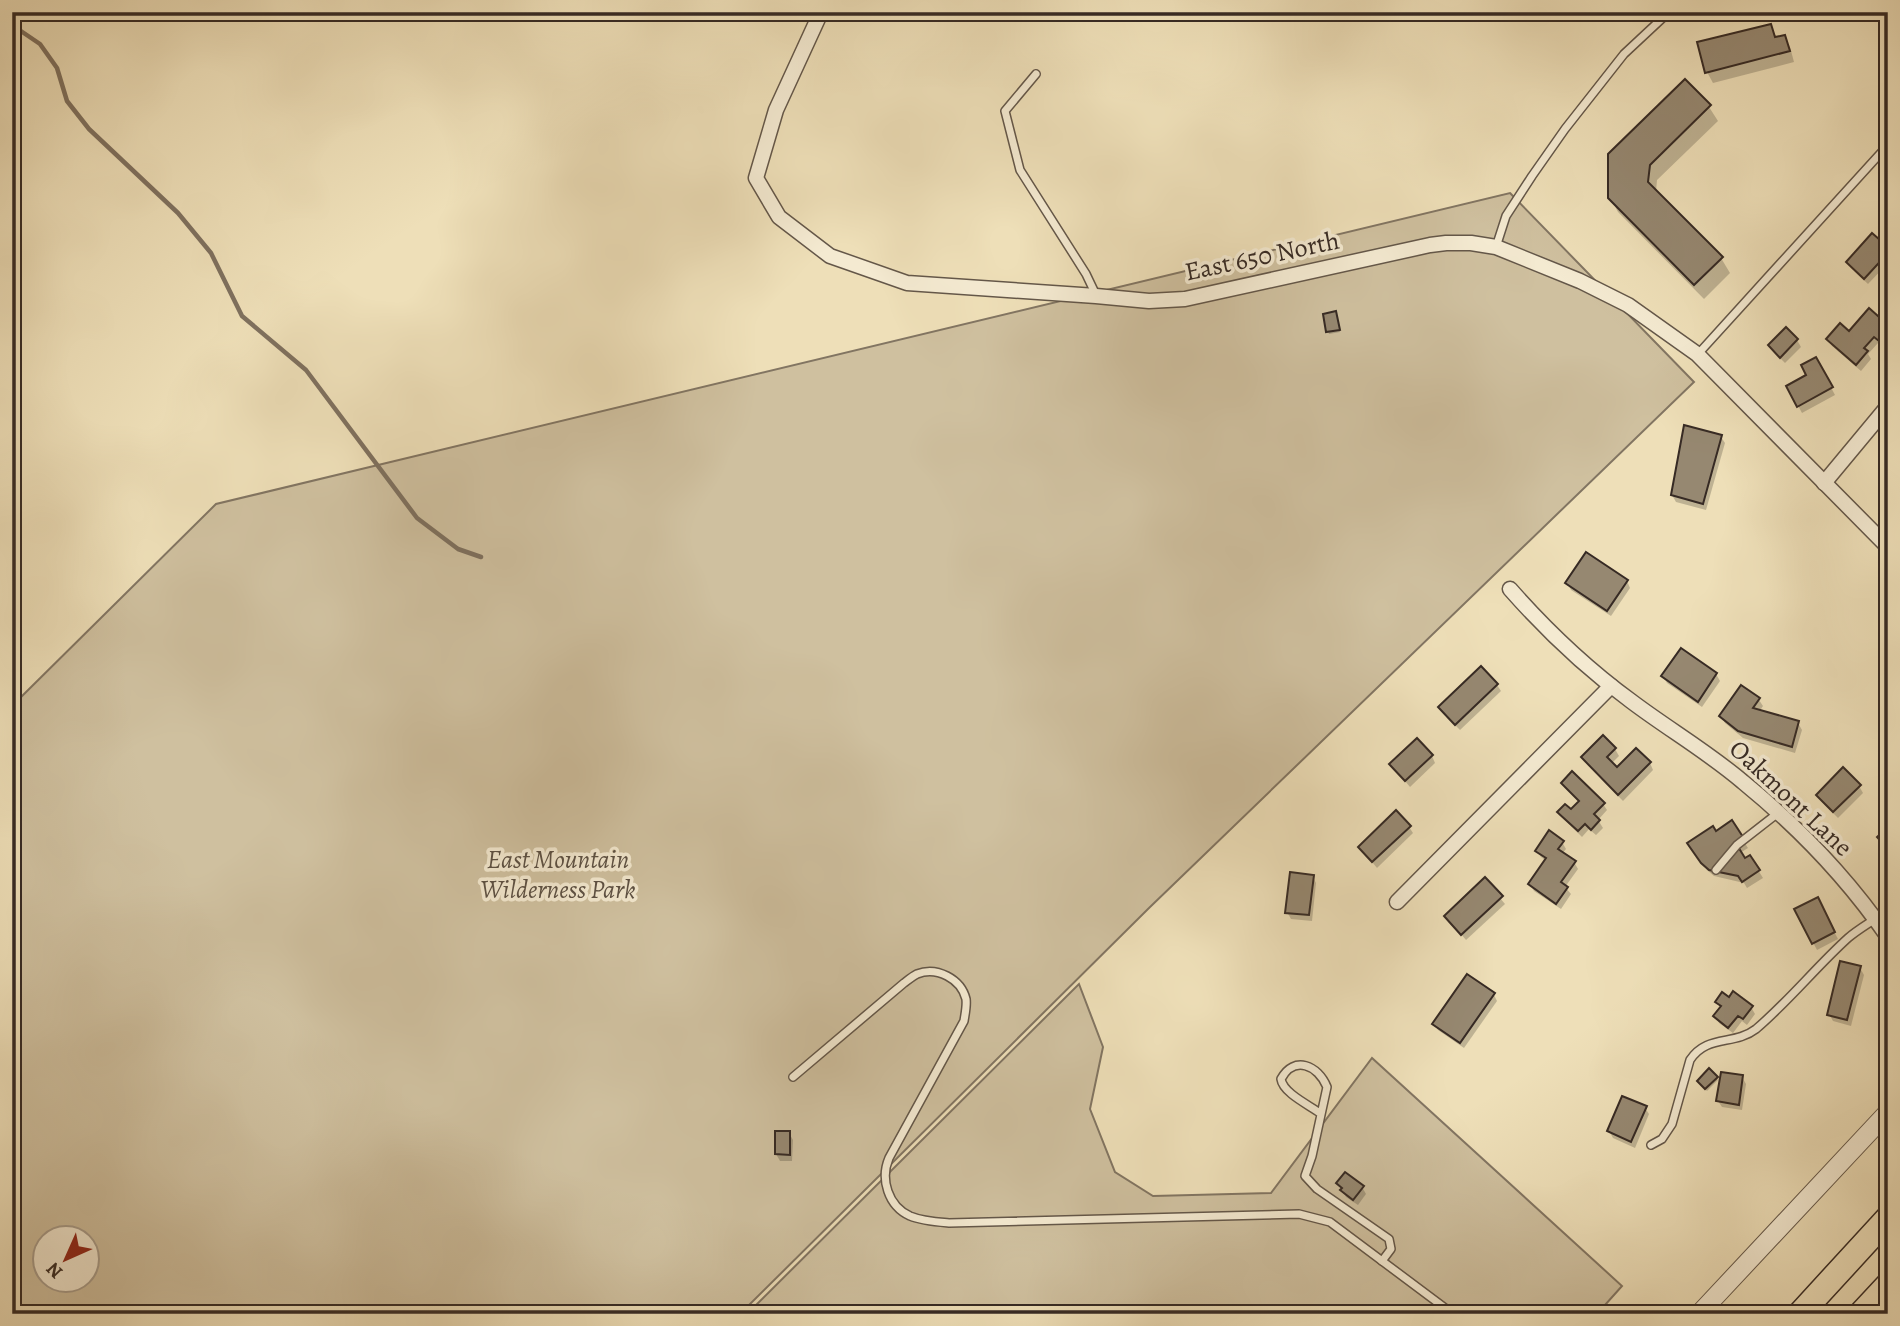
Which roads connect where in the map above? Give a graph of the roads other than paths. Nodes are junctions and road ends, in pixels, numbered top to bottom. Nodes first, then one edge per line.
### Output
1 (821, 12) edge
2 (1669, 12) edge
3 (1036, 74) dead end
4 (1888, 145) edge
5 (1496, 247) junction
6 (1096, 296) junction
7 (1697, 354) junction
8 (1888, 406) edge
9 (1824, 483) junction
10 (1888, 547) edge
11 (1510, 589) dead end
12 (1611, 686) junction
13 (1778, 813) junction
14 (1716, 870) dead end
15 (1397, 902) dead end
16 (1875, 919) junction
17 (1888, 937) edge
18 (793, 1077) dead end
19 (1888, 1112) edge
20 (1320, 1113) junction
21 (1651, 1145) dead end
22 (1888, 1218) edge
23 (1382, 1261) junction
24 (1888, 1285) edge
25 (1454, 1314) edge
26 (1699, 1314) edge
27 (1800, 1314) edge
28 (1861, 1314) edge

1 - 6 street, East 650 North
2 - 5 lane
3 - 6 lane
4 - 7 lane
5 - 6 street, East 650 North
5 - 7 street, East 650 North
7 - 9 street, East 650 North
8 - 9 street
9 - 10 street, East 650 North
11 - 12 street, Oakmont Lane
12 - 13 street, Oakmont Lane
12 - 15 street
13 - 14 lane
13 - 16 street, Oakmont Lane
16 - 17 street, Oakmont Lane
16 - 21 lane
18 - 23 lane
19 - 26 street
20 - 20 lane
20 - 23 lane
22 - 27 highway
23 - 25 lane
24 - 28 highway

